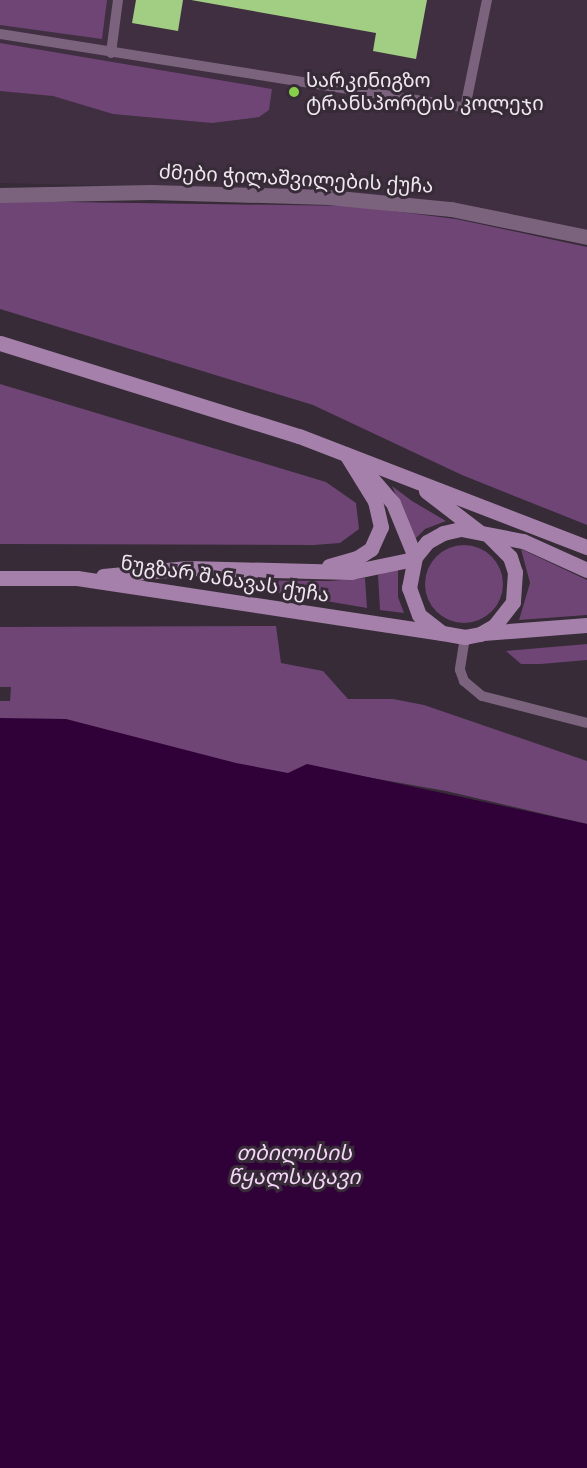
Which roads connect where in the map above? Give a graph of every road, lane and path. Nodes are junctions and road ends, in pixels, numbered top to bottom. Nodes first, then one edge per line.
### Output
1 (118, 0) edge
2 (487, 0) edge
3 (0, 34) edge
4 (111, 53) junction
5 (0, 195) edge
6 (587, 237) edge
7 (0, 343) edge
8 (346, 454) junction
9 (409, 478) junction
10 (484, 533) junction
11 (587, 547) edge
12 (415, 558) junction
13 (314, 569) junction
14 (587, 570) edge
15 (0, 578) edge
16 (77, 578) junction
17 (587, 625) edge
18 (442, 633) junction
19 (480, 634) junction
20 (465, 637) junction
21 (587, 723) edge

1 - 4 lane
2 - 4 lane
3 - 4 lane
5 - 6 street, ძმები ჭილაშვილების ქუჩა
7 - 8 main road
8 - 9 main road
8 - 12 main road
8 - 13 main road
9 - 10 main road
9 - 11 main road
10 - 12 main road
10 - 14 main road
10 - 19 main road
12 - 13 main road
12 - 18 main road
13 - 16 main road
15 - 16 main road, ნუგზარ შანავას ქუჩა
16 - 18 main road, ნუგზარ შანავას ქუჩა
17 - 19 main road
18 - 20 main road
19 - 20 main road
20 - 21 lane

